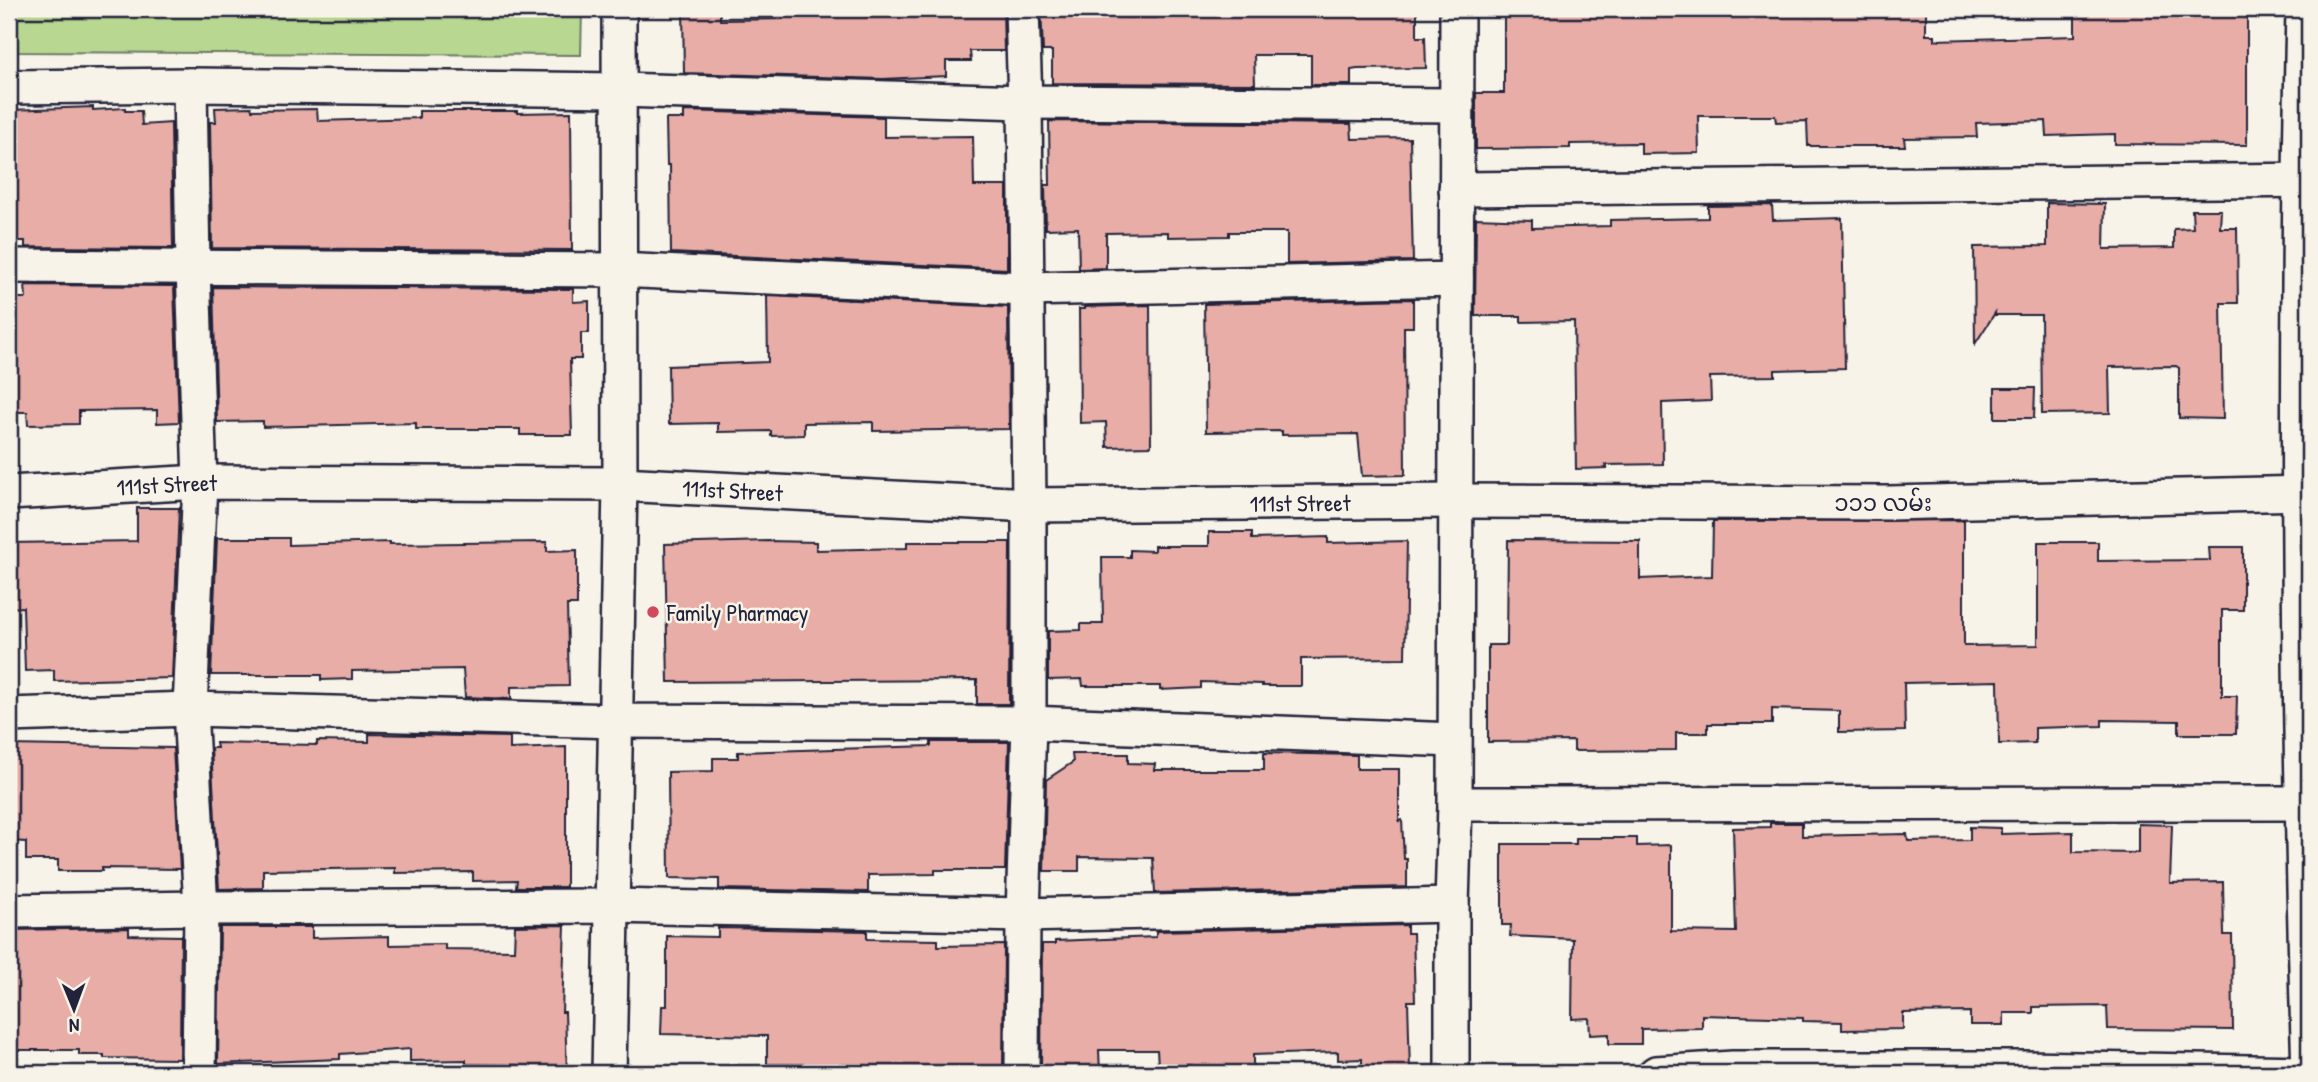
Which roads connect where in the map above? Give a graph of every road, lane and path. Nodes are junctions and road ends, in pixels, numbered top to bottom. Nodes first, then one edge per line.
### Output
1 (619, 9) edge
2 (1022, 9) edge
3 (1457, 9) edge
4 (2303, 9) edge
5 (190, 85) junction
6 (9, 87) edge
7 (619, 90) junction
8 (1025, 102) junction
9 (1457, 105) junction
10 (2304, 180) edge
11 (1455, 189) junction
12 (9, 266) edge
13 (193, 267) junction
14 (618, 270) junction
15 (1456, 279) junction
16 (1027, 289) junction
17 (200, 482) junction
18 (620, 484) junction
19 (9, 493) edge
20 (2304, 493) edge
21 (1456, 501) junction
22 (1030, 505) junction
23 (190, 709) junction
24 (9, 715) edge
25 (616, 721) junction
26 (1029, 723) junction
27 (1454, 740) junction
28 (1455, 804) junction
29 (2305, 804) edge
30 (1451, 905) junction
31 (612, 906) junction
32 (201, 908) junction
33 (9, 911) edge
34 (1023, 915) junction
35 (199, 1073) edge
36 (610, 1073) edge
37 (1022, 1073) edge
38 (1452, 1073) edge
39 (1656, 1073) edge
40 (2303, 1073) edge
41 (2309, 1073) edge

1 - 7 street
2 - 8 street
3 - 9 street
4 - 10 street
5 - 6 street
5 - 7 street
5 - 13 street
7 - 8 street
7 - 14 street
8 - 9 street
8 - 16 street
9 - 11 street
10 - 11 street
10 - 20 street
11 - 15 street
12 - 13 street
13 - 14 street
13 - 17 street
14 - 16 street
14 - 18 street
15 - 16 street
15 - 21 street
16 - 22 street
17 - 18 street, 111st Street
17 - 19 street, 111st Street
17 - 23 street
18 - 22 street, 111st Street
18 - 25 street
20 - 21 street, ၁၁၁ လမ်း
20 - 29 street
21 - 22 street, 111st Street
21 - 27 street
22 - 26 street
23 - 24 street
23 - 25 street
23 - 32 street
25 - 26 street
25 - 31 street
26 - 27 street
26 - 34 street
27 - 28 street
28 - 29 street
28 - 30 street
29 - 41 street
30 - 34 street
30 - 38 street
31 - 32 street
31 - 34 street
31 - 36 street
32 - 33 street
32 - 35 street
34 - 37 street
39 - 40 street

